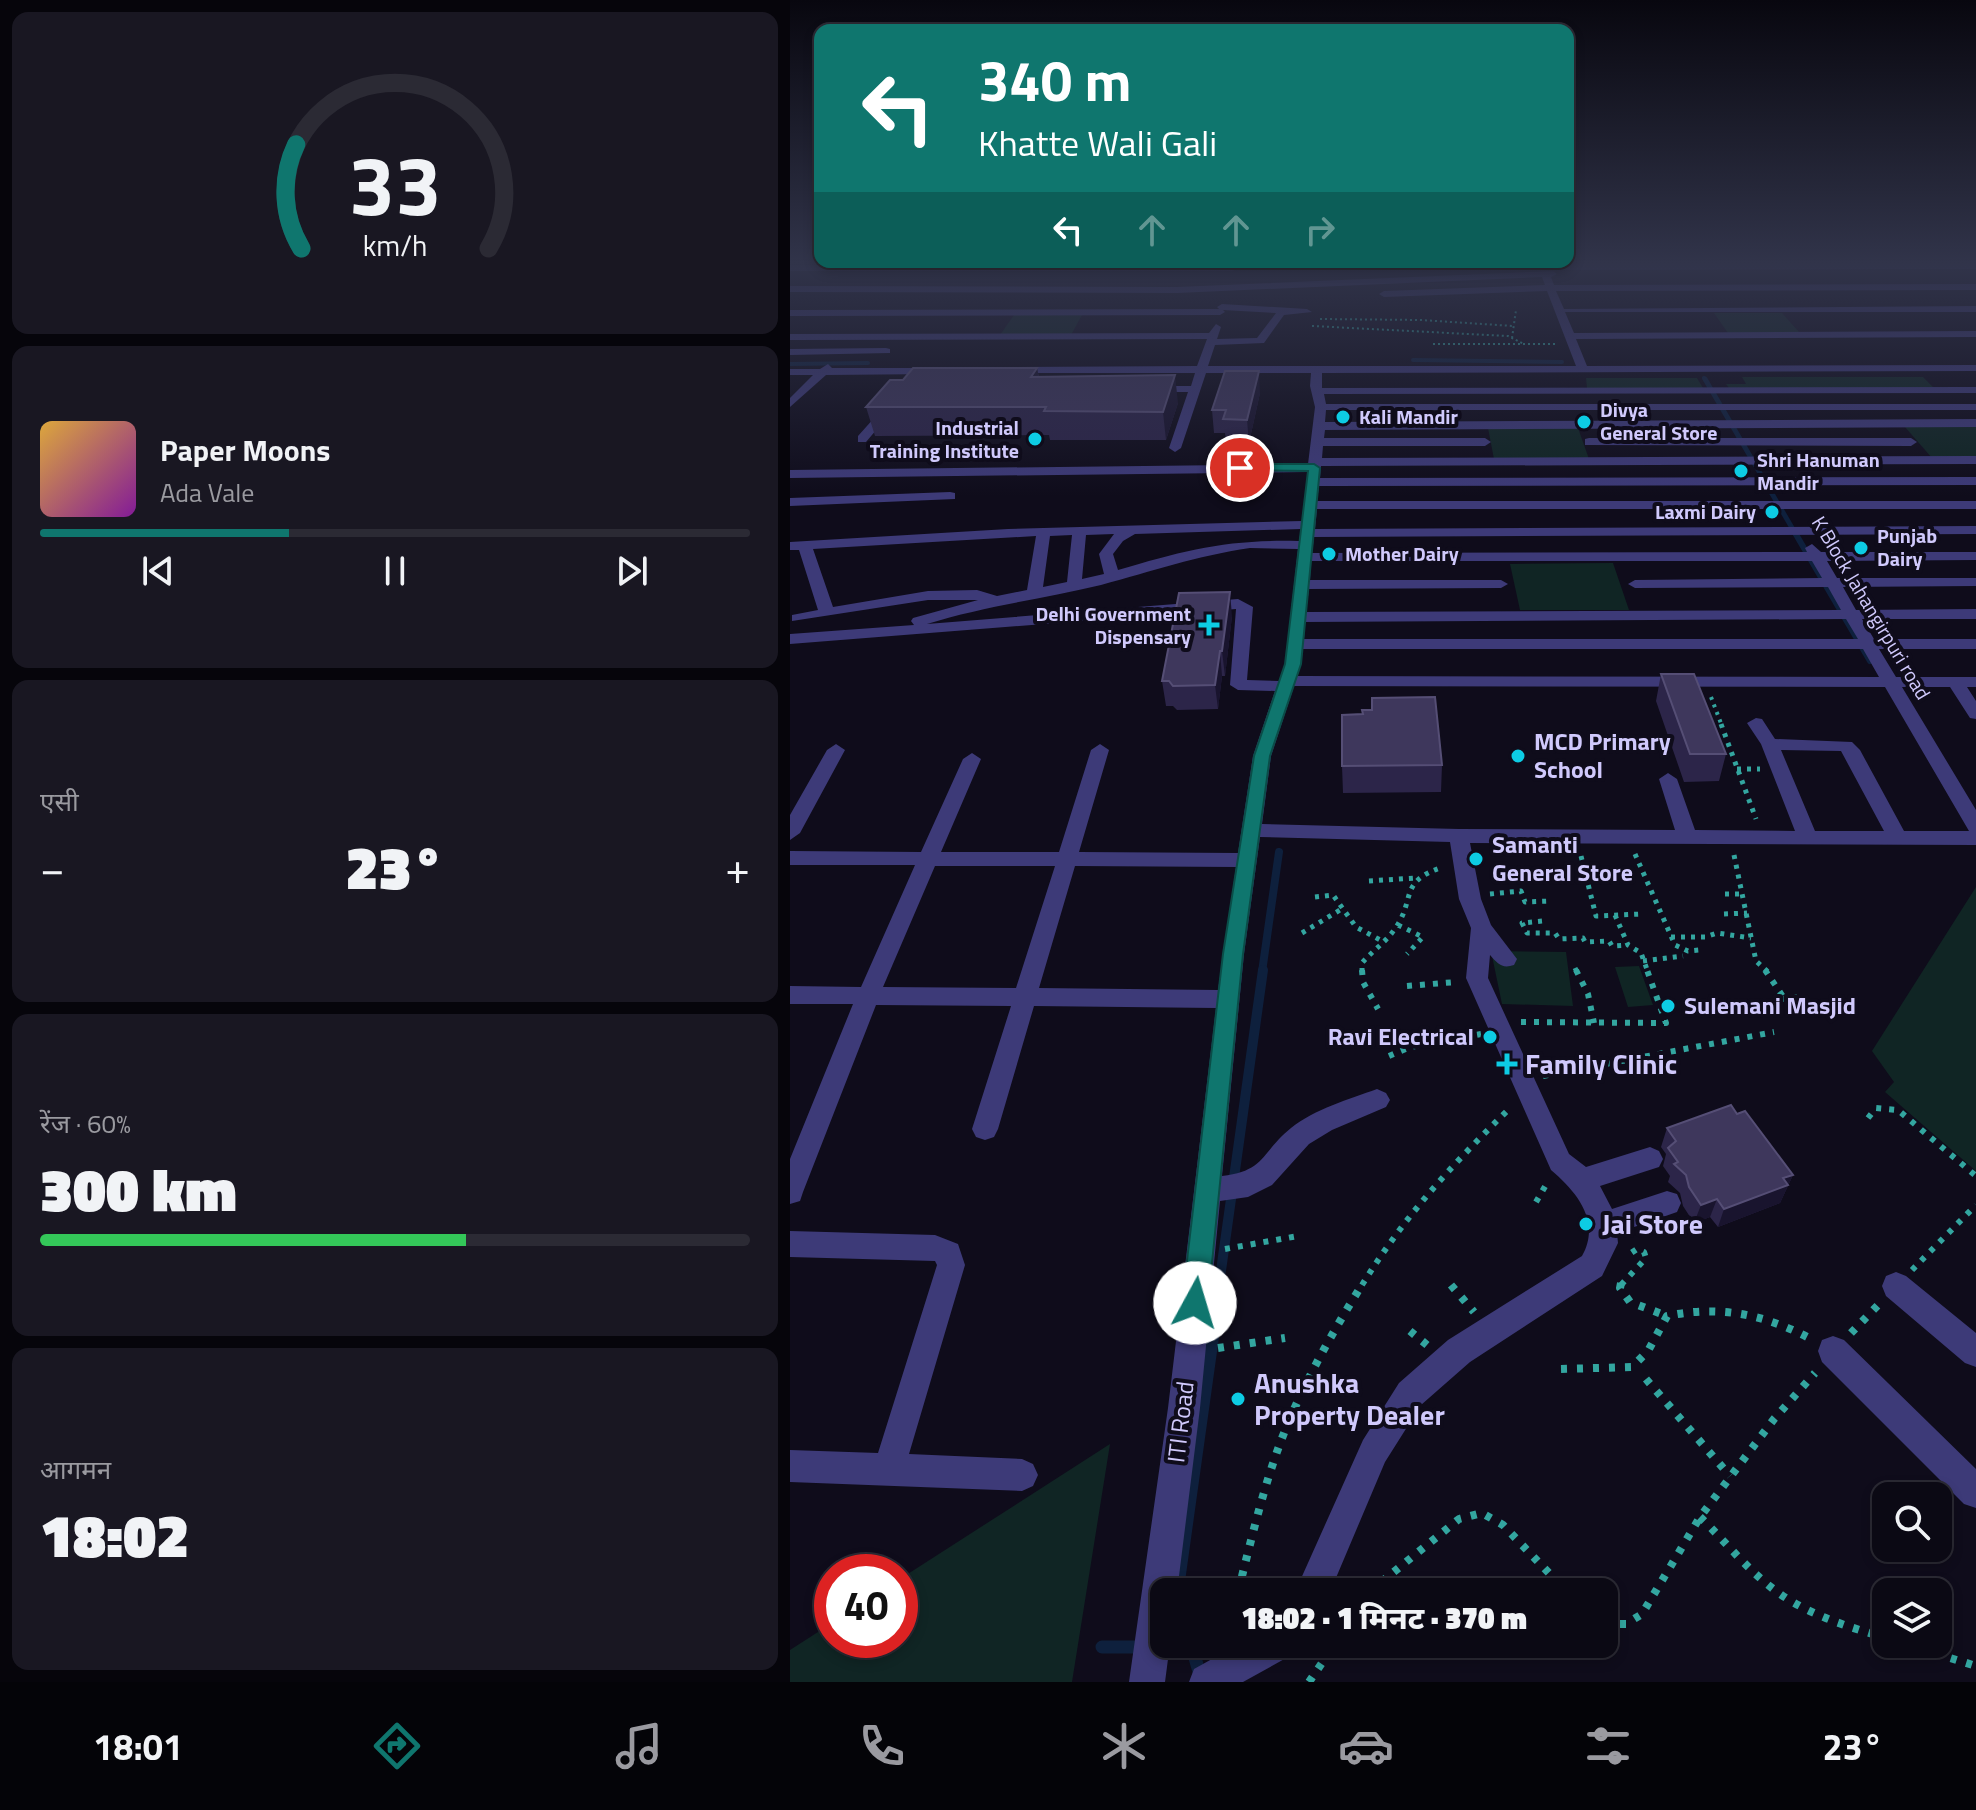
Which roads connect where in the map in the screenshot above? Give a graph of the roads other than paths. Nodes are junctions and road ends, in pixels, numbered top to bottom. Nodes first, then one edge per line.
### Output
1 (856, 339) edge
2 (889, 339) edge
3 (1060, 339) edge
4 (1133, 339) edge
5 (1213, 339) edge
6 (1261, 339) edge
7 (1605, 339) edge
8 (1694, 339) edge
9 (1791, 339) edge
10 (1814, 339) edge
11 (1902, 339) edge
12 (1947, 339) edge
13 (1576, 341) junction
14 (1212, 343) junction
15 (1798, 348) dead end
16 (1822, 348) dead end
17 (1910, 348) dead end
18 (1956, 348) dead end
19 (1197, 350) dead end
20 (844, 351) junction
21 (877, 351) junction
22 (899, 351) dead end
23 (790, 352) edge
24 (1966, 356) dead end
25 (1806, 358) dead end
26 (1831, 358) dead end
27 (1047, 360) junction
28 (1706, 361) junction
29 (1976, 366) edge
30 (1815, 368) junction
31 (1840, 368) junction
32 (1921, 368) junction
33 (1587, 369) junction
34 (1002, 370) edge
35 (1203, 370) junction
36 (956, 371) edge
37 (790, 372) edge
38 (823, 372) junction
39 (1134, 389) edge
40 (1195, 389) junction
41 (1719, 390) junction
42 (1937, 390) junction
43 (1960, 390) junction
44 (1976, 390) edge
45 (1571, 391) junction
46 (896, 399) edge
47 (790, 404) edge
48 (1976, 406) edge
49 (1362, 407) junction
50 (1576, 407) junction
51 (1691, 407) junction
52 (1729, 407) junction
53 (1766, 407) junction
54 (1953, 407) junction
55 (1972, 423) edge
56 (1739, 424) junction
57 (1775, 424) junction
58 (1897, 424) junction
59 (1582, 425) junction
60 (1702, 425) junction
61 (1359, 426) junction
62 (1482, 426) junction
63 (862, 439) dead end
64 (1485, 442) junction
65 (1589, 442) junction
66 (1749, 442) junction
67 (1911, 442) junction
68 (1175, 448) dead end
69 (1925, 460) junction
70 (1976, 460) edge
71 (1597, 461) junction
72 (1716, 461) junction
73 (1761, 461) junction
74 (1488, 462) junction
75 (1313, 470) junction
76 (790, 474) edge
77 (985, 474) junction
78 (1492, 481) junction
79 (1726, 481) junction
80 (1773, 481) junction
81 (1945, 481) junction
82 (1976, 481) edge
83 (790, 502) edge
84 (1494, 505) junction
85 (1787, 505) junction
86 (1971, 505) edge
87 (1976, 516) edge
88 (1131, 530) junction
89 (1976, 530) edge
90 (1079, 531) junction
91 (1497, 531) junction
92 (1802, 531) junction
93 (1845, 531) junction
94 (1044, 532) junction
95 (797, 545) edge
96 (1497, 556) junction
97 (1626, 556) junction
98 (1817, 556) junction
99 (1861, 556) junction
100 (1976, 556) edge
101 (1112, 577) junction
102 (1976, 582) edge
103 (1833, 583) junction
104 (1501, 584) junction
105 (1635, 584) junction
106 (1301, 585) junction
107 (1074, 586) junction
108 (1034, 594) junction
109 (994, 602) junction
110 (825, 607) junction
111 (1797, 614) junction
112 (1851, 614) junction
113 (1976, 614) edge
114 (1645, 615) junction
115 (1506, 616) junction
116 (1298, 617) junction
117 (798, 618) dead end
118 (903, 630) junction
119 (790, 639) edge
120 (1295, 644) junction
121 (1812, 644) junction
122 (1869, 644) junction
123 (1976, 644) edge
124 (1891, 682) junction
125 (1955, 682) junction
126 (1976, 682) edge
127 (1286, 683) junction
128 (1976, 714) edge
129 (1756, 723) dead end
130 (1770, 744) junction
131 (836, 750) dead end
132 (1100, 750) dead end
133 (972, 759) dead end
134 (1668, 779) dead end
135 (1976, 827) edge
136 (1251, 830) junction
137 (790, 833) edge
138 (1687, 835) junction
139 (1807, 836) junction
140 (1897, 837) junction
141 (1976, 838) edge
142 (1461, 849) junction
143 (790, 858) edge
144 (928, 859) junction
145 (1066, 859) junction
146 (1246, 860) junction
147 (1482, 928) junction
148 (1506, 959) dead end
149 (790, 995) edge
150 (868, 996) junction
151 (1024, 997) junction
152 (1228, 999) junction
153 (1377, 1100) dead end
154 (985, 1129) dead end
155 (1650, 1159) dead end
156 (1582, 1180) junction
157 (791, 1189) edge
158 (1208, 1190) junction
159 (1667, 1203) dead end
160 (1602, 1225) junction
161 (790, 1244) edge
162 (1896, 1286) road end
163 (1833, 1351) road end
164 (1976, 1352) edge
165 (790, 1466) edge
166 (889, 1469) junction
167 (1022, 1475) dead end
168 (1976, 1492) edge
169 (1318, 1578) edge
170 (1250, 1658) edge
171 (1148, 1678) edge
172 (1207, 1682) edge

1 - 20 street
2 - 21 street
3 - 27 street
4 - 14 street
5 - 14 street
6 - 14 street
7 - 13 street
8 - 28 street, K Block Jahangirpuri road
9 - 15 street
10 - 16 street
11 - 17 street
12 - 18 street
13 - 28 street
13 - 33 street
14 - 19 street
14 - 35 street
20 - 21 street
20 - 23 street
20 - 38 street
21 - 22 street
24 - 29 street
25 - 30 street
26 - 31 street
27 - 34 street
27 - 35 street
28 - 30 street
28 - 33 street
28 - 41 street, K Block Jahangirpuri road
29 - 32 street
30 - 31 street
31 - 32 street
32 - 42 street
33 - 45 street
33 - 75 street
35 - 40 street
35 - 75 street
36 - 38 street
37 - 38 street
38 - 47 street
39 - 40 street
40 - 68 street
41 - 42 street
41 - 45 street
41 - 52 street, K Block Jahangirpuri road
42 - 43 street
42 - 54 street
43 - 44 street
43 - 48 street
45 - 50 street
45 - 75 street
46 - 63 street
48 - 54 street
49 - 50 street
49 - 61 street
49 - 75 street
50 - 51 street
50 - 59 street
51 - 52 street
51 - 60 street
52 - 53 street
52 - 56 street, K Block Jahangirpuri road
53 - 54 street
53 - 57 street
54 - 55 street
55 - 58 street
56 - 57 street
56 - 60 street
56 - 66 street, K Block Jahangirpuri road
57 - 58 street
58 - 67 street
59 - 60 street
59 - 62 street
59 - 65 street
61 - 62 street
61 - 75 street
62 - 64 street
64 - 74 street
64 - 75 street
65 - 66 street
65 - 71 street
66 - 67 street
66 - 73 street, K Block Jahangirpuri road
67 - 69 street
69 - 70 street
69 - 73 street
69 - 81 street
71 - 72 street
71 - 74 street
72 - 73 street
72 - 79 street
73 - 80 street, K Block Jahangirpuri road
74 - 75 street
74 - 78 street
75 - 77 street
75 - 78 street
75 - 84 street
75 - 88 street
75 - 91 street
75 - 96 street
75 - 101 street
75 - 106 street, ITI Road
76 - 77 street
77 - 83 street
78 - 79 street
78 - 84 street
79 - 80 street
80 - 81 street
80 - 85 street, K Block Jahangirpuri road
81 - 82 street
81 - 86 street
84 - 85 street
84 - 91 street
85 - 86 street
85 - 92 street, K Block Jahangirpuri road
86 - 87 street
88 - 90 street
88 - 101 street
89 - 93 street
90 - 94 street
90 - 107 street
91 - 92 street
91 - 96 street
92 - 93 street
92 - 98 street, K Block Jahangirpuri road
93 - 99 street
94 - 95 street
94 - 108 street
95 - 110 street
96 - 97 street
96 - 104 street
97 - 98 street
97 - 105 street
98 - 99 street
98 - 103 street, K Block Jahangirpuri road
99 - 100 street
101 - 107 street
102 - 103 street
103 - 105 street
103 - 112 street, K Block Jahangirpuri road
104 - 106 street
104 - 115 street
105 - 114 street
106 - 116 street, ITI Road
107 - 108 street
108 - 109 street
109 - 110 street
109 - 118 street
110 - 117 street
111 - 112 street
111 - 114 street
111 - 121 street
112 - 113 street
112 - 122 street, K Block Jahangirpuri road
114 - 115 street
115 - 116 street
116 - 120 street, ITI Road
118 - 119 street
118 - 127 street
120 - 121 street
120 - 127 street, ITI Road
121 - 122 street
122 - 123 street
122 - 124 street, K Block Jahangirpuri road
124 - 125 street
124 - 127 street
124 - 135 street, K Block Jahangirpuri road
125 - 126 street
125 - 128 street
127 - 136 street, ITI Road
129 - 130 street
130 - 139 street
130 - 140 street
131 - 137 street
132 - 145 street
133 - 144 street
134 - 138 street
136 - 142 street
136 - 146 street, ITI Road
138 - 139 street
138 - 142 street
139 - 140 street
140 - 141 street
142 - 147 street
143 - 144 street
144 - 145 street
144 - 150 street
145 - 146 street
145 - 151 street
146 - 152 street, ITI Road
147 - 148 street
147 - 156 street
149 - 150 street
150 - 151 street
150 - 157 street
151 - 152 street
151 - 154 street
152 - 158 street, ITI Road
153 - 158 street
155 - 156 street
156 - 160 street
158 - 171 street, ITI Road
159 - 160 street
160 - 169 street
161 - 166 street
162 - 164 street
163 - 168 street
165 - 166 street
166 - 167 street
170 - 172 street

